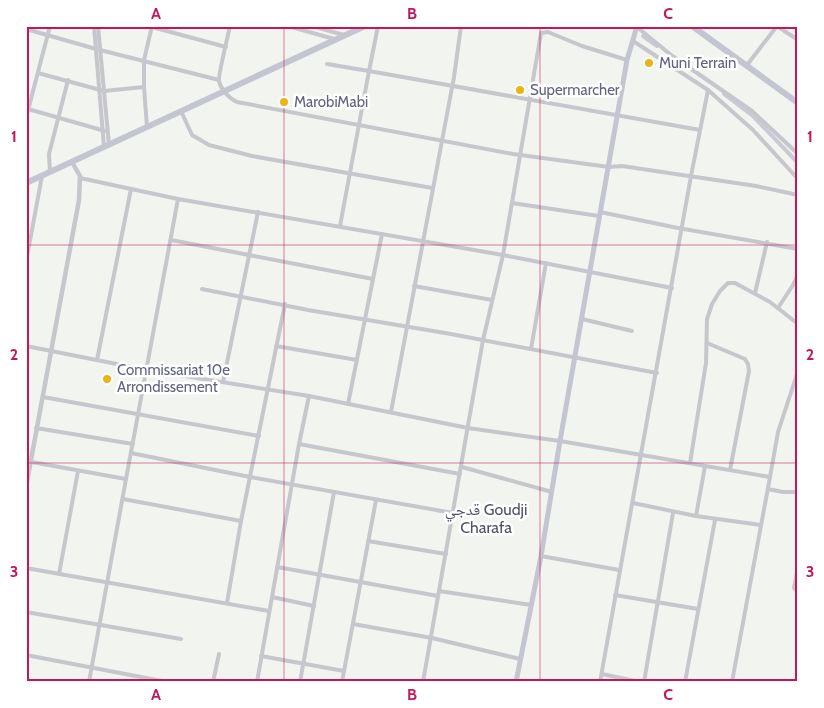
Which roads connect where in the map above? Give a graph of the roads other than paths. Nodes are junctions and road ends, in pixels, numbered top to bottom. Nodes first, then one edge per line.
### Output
1 (50, 26) edge
2 (94, 26) edge
3 (98, 26) edge
4 (230, 26) edge
5 (288, 26) edge
6 (312, 26) edge
7 (366, 26) edge
8 (378, 26) edge
9 (461, 26) edge
10 (692, 26) edge
11 (777, 26) edge
12 (152, 27) edge
13 (637, 27) edge
14 (300, 28) edge
15 (26, 29) edge
16 (48, 35) junction
17 (346, 35) junction
18 (336, 40) junction
19 (798, 40) edge
20 (633, 41) junction
21 (226, 47) junction
22 (98, 50) junction
23 (144, 60) junction
24 (627, 60) junction
25 (327, 64) dead end
26 (746, 66) junction
27 (368, 72) junction
28 (38, 73) junction
29 (68, 80) junction
30 (219, 80) junction
31 (452, 85) junction
32 (144, 87) junction
33 (102, 90) junction
34 (708, 90) junction
35 (224, 91) junction
36 (530, 99) junction
37 (798, 103) edge
38 (27, 109) edge
39 (181, 111) junction
40 (618, 116) junction
41 (58, 117) junction
42 (26, 118) edge
43 (358, 125) junction
44 (147, 127) junction
45 (700, 130) junction
46 (105, 131) junction
47 (442, 141) junction
48 (106, 146) junction
49 (519, 154) junction
50 (798, 154) edge
51 (72, 162) junction
52 (608, 166) junction
53 (50, 172) junction
54 (350, 173) junction
55 (42, 176) junction
56 (691, 176) junction
57 (80, 178) junction
58 (798, 179) edge
59 (26, 183) edge
60 (432, 188) junction
61 (131, 189) junction
62 (798, 195) edge
63 (178, 198) junction
64 (512, 203) junction
65 (258, 212) junction
66 (600, 214) junction
67 (340, 226) junction
68 (682, 229) junction
69 (382, 234) junction
70 (170, 240) junction
71 (422, 241) junction
72 (767, 242) junction
73 (798, 249) edge
74 (249, 255) junction
75 (503, 255) junction
76 (26, 262) edge
77 (546, 263) junction
78 (590, 272) junction
79 (798, 274) edge
80 (373, 279) junction
81 (414, 286) junction
82 (672, 288) junction
83 (202, 289) dead end
84 (755, 293) junction
85 (241, 296) junction
86 (492, 300) junction
87 (285, 304) junction
88 (778, 308) junction
89 (582, 319) junction
90 (366, 320) junction
91 (798, 324) edge
92 (406, 327) junction
93 (632, 331) dead end
94 (483, 340) junction
95 (707, 343) junction
96 (26, 346) edge
97 (276, 346) junction
98 (531, 349) junction
99 (52, 351) junction
100 (575, 358) junction
101 (98, 360) junction
102 (357, 360) junction
103 (147, 370) junction
104 (798, 371) edge
105 (657, 373) junction
106 (223, 382) junction
107 (793, 383) junction
108 (798, 386) edge
109 (268, 390) junction
110 (43, 396) junction
111 (308, 396) junction
112 (348, 404) junction
113 (391, 412) junction
114 (138, 414) junction
115 (36, 428) junction
116 (468, 428) junction
117 (259, 436) junction
118 (560, 441) junction
119 (133, 444) junction
120 (299, 444) junction
121 (131, 453) junction
122 (642, 455) junction
123 (28, 461) edge
124 (690, 463) junction
125 (705, 466) junction
126 (462, 467) junction
127 (730, 470) junction
128 (78, 471) junction
129 (460, 474) junction
130 (250, 477) junction
131 (770, 477) junction
132 (126, 479) junction
133 (292, 484) junction
134 (26, 487) edge
135 (768, 489) junction
136 (334, 492) junction
137 (552, 492) junction
138 (798, 492) edge
139 (122, 499) junction
140 (376, 500) junction
141 (633, 503) junction
142 (673, 512) junction
143 (453, 513) junction
144 (696, 516) junction
145 (715, 520) junction
146 (241, 522) junction
147 (761, 525) junction
148 (368, 541) junction
149 (446, 554) junction
150 (541, 556) junction
151 (798, 567) edge
152 (26, 568) edge
153 (277, 568) junction
154 (619, 570) junction
155 (59, 574) junction
156 (319, 575) junction
157 (361, 582) junction
158 (107, 583) junction
159 (798, 592) edge
160 (439, 593) junction
161 (615, 595) junction
162 (272, 597) junction
163 (657, 602) junction
164 (227, 603) junction
165 (531, 605) junction
166 (314, 606) junction
167 (698, 609) junction
168 (269, 611) junction
169 (26, 612) edge
170 (353, 624) junction
171 (100, 625) junction
172 (432, 638) junction
173 (181, 639) dead end
174 (219, 654) dead end
175 (26, 655) edge
176 (262, 656) junction
177 (520, 659) junction
178 (304, 663) junction
179 (91, 668) junction
180 (344, 671) junction
181 (602, 674) junction
182 (89, 682) edge
183 (167, 682) edge
184 (213, 682) edge
185 (257, 682) edge
186 (300, 682) edge
187 (342, 682) edge
188 (423, 682) edge
189 (516, 682) edge
190 (600, 682) edge
191 (640, 682) edge
192 (644, 682) edge
193 (685, 682) edge
194 (732, 682) edge

1 - 16 street
2 - 22 street
3 - 22 street
4 - 21 street
5 - 14 street
6 - 17 street
7 - 17 highway
8 - 27 street
9 - 31 street
10 - 26 highway
11 - 19 street
11 - 26 street
12 - 21 street
12 - 23 street
13 - 20 main road
13 - 50 street
14 - 18 street
15 - 16 street
16 - 22 street
16 - 28 street
17 - 18 highway
18 - 35 highway
20 - 24 main road
20 - 34 street
21 - 30 street
22 - 23 street
22 - 33 street
23 - 30 street
23 - 32 street
24 - 36 street
24 - 40 main road
25 - 27 street
26 - 37 highway
27 - 31 street
27 - 43 street
28 - 29 street
28 - 38 street
29 - 33 street
29 - 41 street
30 - 35 street
31 - 36 street
31 - 47 street
32 - 33 street
32 - 44 street
33 - 46 street
34 - 45 street
34 - 58 street
35 - 39 highway
35 - 43 street
36 - 40 street
36 - 49 street
38 - 41 street
38 - 42 street
39 - 44 highway
39 - 54 street
40 - 45 street
40 - 52 main road
41 - 46 street
41 - 53 street
43 - 47 street
43 - 54 street
44 - 48 highway
45 - 56 street
46 - 48 street
47 - 49 street
47 - 60 street
48 - 51 highway
49 - 52 street
49 - 64 street
51 - 53 highway
51 - 57 street
52 - 56 street
52 - 66 main road
53 - 55 highway
54 - 60 street
54 - 67 street
55 - 59 highway
55 - 76 street
56 - 62 street
56 - 68 street
57 - 61 street
57 - 99 street
60 - 71 street
61 - 63 street
61 - 101 street
63 - 65 street
63 - 70 street
64 - 66 street
64 - 75 street
65 - 67 street
65 - 74 street
66 - 68 street
66 - 78 main road
67 - 69 street
68 - 72 street
68 - 82 street
69 - 71 street
69 - 80 street
70 - 74 street
70 - 103 street
71 - 75 street
71 - 81 street
72 - 73 street
72 - 84 street
74 - 80 street
74 - 85 street
75 - 77 street
75 - 86 street
77 - 78 street
77 - 98 street
78 - 82 street
78 - 89 main road
79 - 88 street
80 - 90 street
81 - 86 street
81 - 92 street
82 - 105 street
83 - 85 street
84 - 88 street
84 - 95 street
85 - 87 street
85 - 106 street
86 - 94 street
87 - 90 street
87 - 97 street
88 - 91 street
89 - 93 street
89 - 100 main road
90 - 92 street
90 - 102 street
92 - 94 street
92 - 113 street
94 - 98 street
94 - 116 street
95 - 124 street
95 - 127 street
96 - 99 street
97 - 102 street
97 - 109 street
98 - 100 street
99 - 101 street
99 - 110 street
100 - 105 street
100 - 118 main road
101 - 103 street
102 - 112 street
103 - 106 street
103 - 114 street
104 - 107 street
105 - 122 street
106 - 109 street
107 - 108 street
107 - 131 street
109 - 111 street
109 - 117 street
110 - 114 street
110 - 115 street
111 - 112 street
111 - 120 street
112 - 113 street
113 - 116 street
114 - 117 street
114 - 119 street
115 - 119 street
115 - 123 street
116 - 118 street
116 - 126 street
117 - 130 street
118 - 122 street
118 - 137 main road
119 - 121 street
120 - 129 street
120 - 133 street
121 - 130 street
121 - 132 street
122 - 124 street
122 - 141 street
123 - 128 street
123 - 134 street
124 - 125 street
125 - 127 street
125 - 144 street
126 - 129 street
126 - 137 street
127 - 131 street
128 - 132 street
128 - 155 street
129 - 143 street
130 - 133 street
130 - 146 street
131 - 135 street
132 - 139 street
133 - 136 street
133 - 153 street
135 - 138 street
135 - 147 street
136 - 140 street
136 - 156 street
137 - 150 main road
139 - 146 street
139 - 158 street
140 - 143 street
140 - 148 street
141 - 142 street
141 - 154 street
142 - 144 street
142 - 163 street
143 - 149 street
144 - 145 street
145 - 147 street
145 - 167 street
146 - 164 street
147 - 194 street
148 - 149 street
148 - 157 street
149 - 160 street
150 - 154 street
150 - 165 main road
151 - 159 street
152 - 155 street
153 - 156 street
153 - 162 street
154 - 161 street
155 - 158 street
156 - 157 street
156 - 166 street
157 - 160 street
157 - 170 street
158 - 164 street
158 - 171 street
160 - 165 street
160 - 172 street
161 - 163 street
161 - 181 street
162 - 166 street
162 - 168 street
163 - 167 street
163 - 192 street
164 - 168 street
165 - 177 main road
166 - 178 street
167 - 193 street
168 - 176 street
169 - 171 street
170 - 172 street
170 - 180 street
171 - 173 street
171 - 179 street
172 - 177 street
172 - 188 street
174 - 184 street
175 - 179 street
176 - 178 street
176 - 185 street
177 - 189 main road
178 - 180 street
178 - 186 street
179 - 182 street
179 - 183 street
180 - 187 street
181 - 190 street
181 - 191 street

